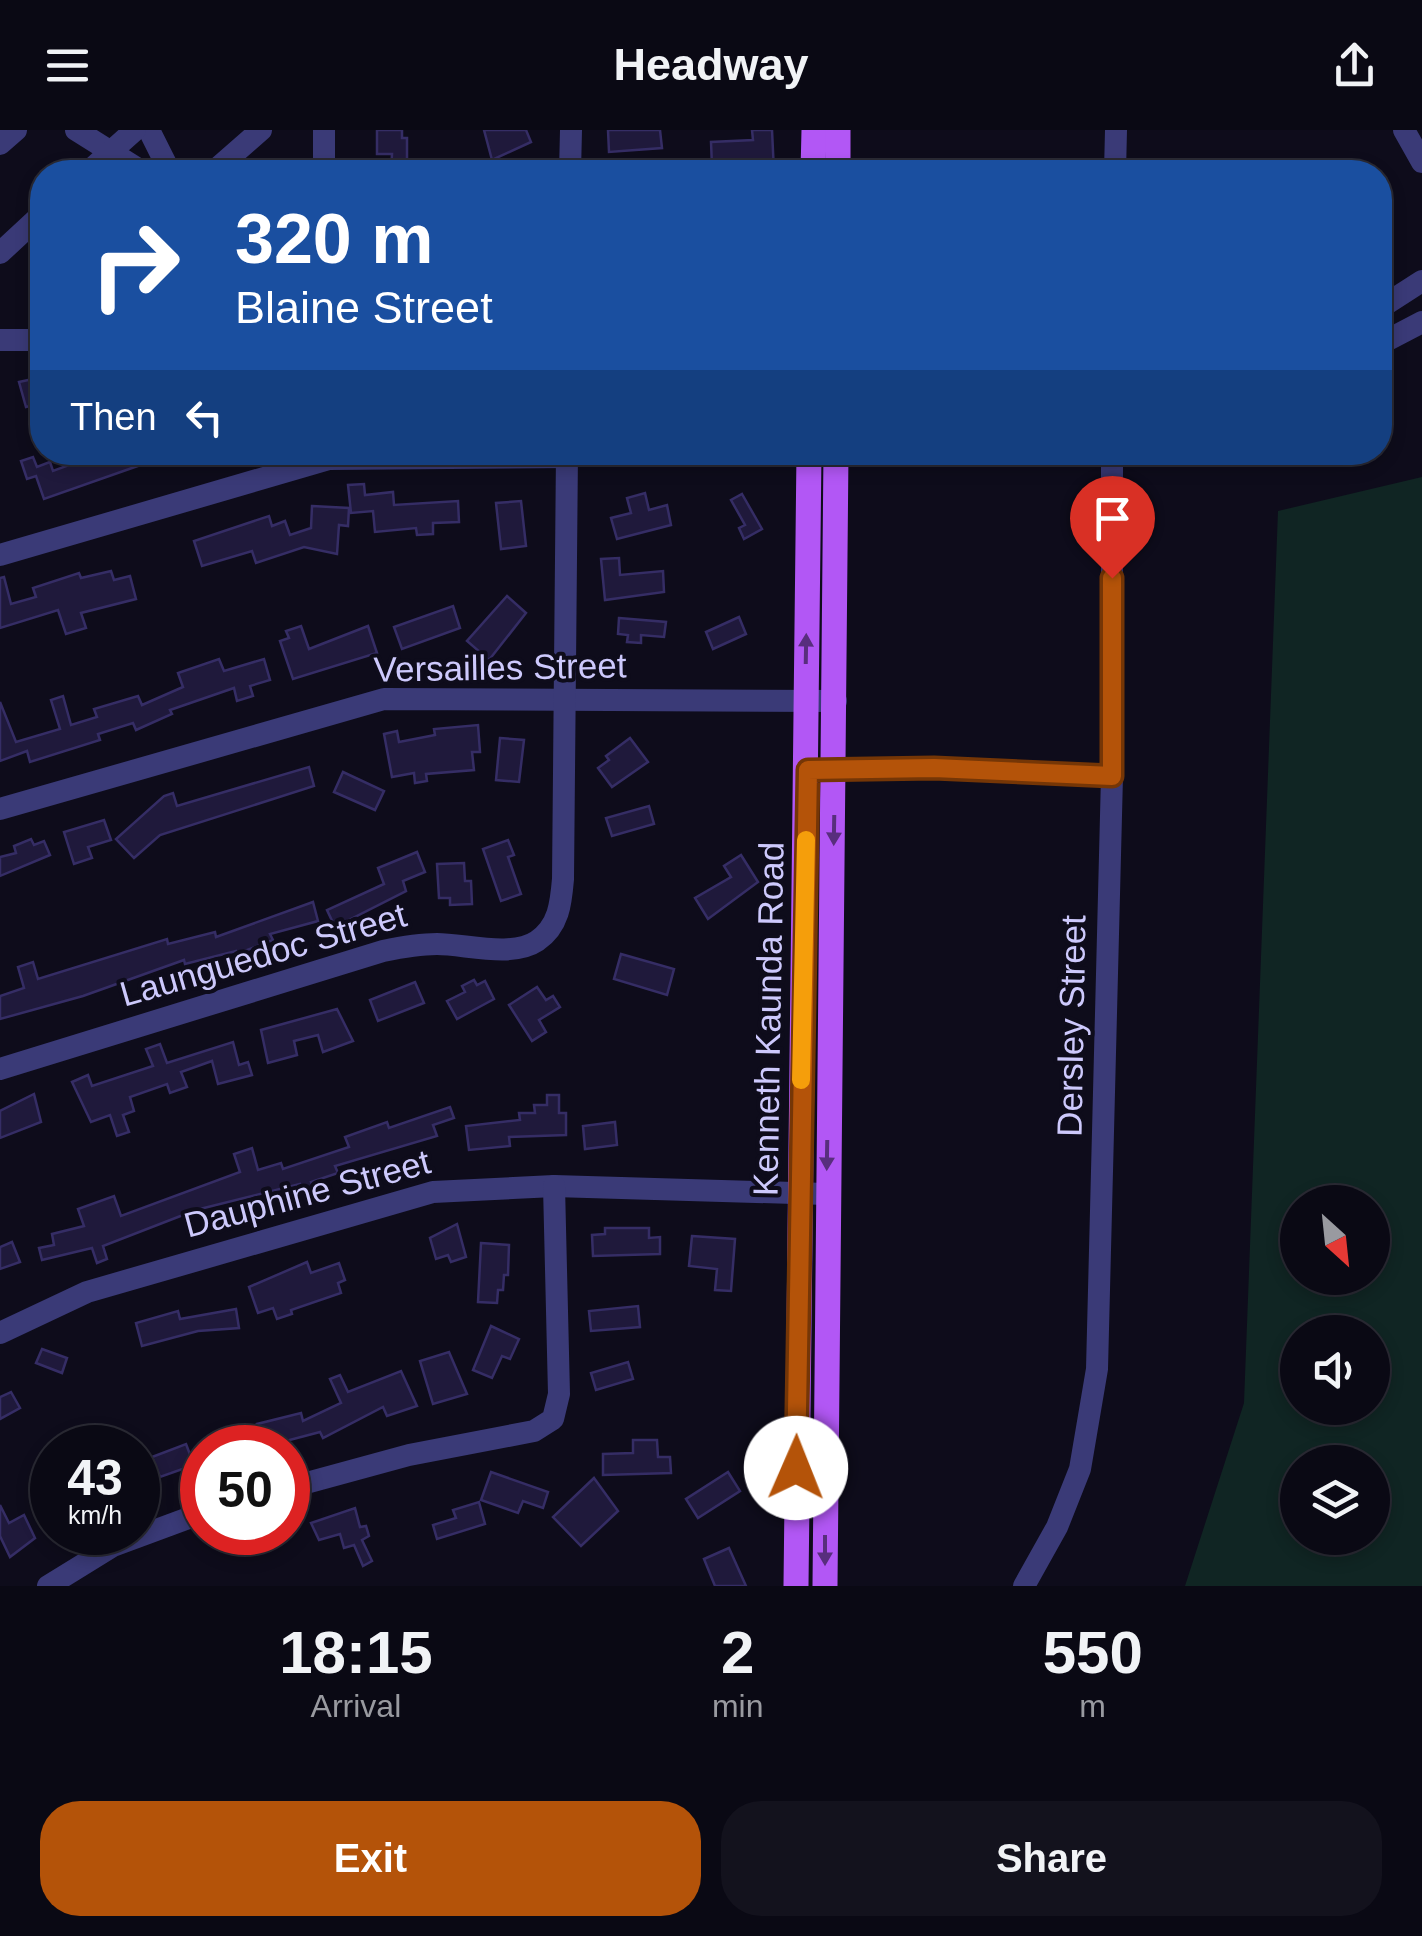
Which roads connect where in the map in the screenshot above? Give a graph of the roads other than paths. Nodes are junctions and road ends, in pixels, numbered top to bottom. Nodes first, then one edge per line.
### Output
1 (16, 130) edge
2 (76, 130) edge
3 (135, 130) edge
4 (148, 130) edge
5 (261, 130) edge
6 (324, 130) edge
7 (571, 130) edge
8 (814, 130) edge
9 (838, 130) edge
10 (1116, 130) edge
11 (1404, 130) edge
12 (0, 144) edge
13 (112, 151) junction
14 (102, 160) edge
15 (125, 160) edge
16 (164, 160) edge
17 (227, 160) edge
18 (324, 160) edge
19 (570, 160) edge
20 (813, 160) edge
21 (838, 160) edge
22 (1116, 160) edge
23 (1422, 162) edge
24 (30, 225) edge
25 (0, 253) edge
26 (1422, 281) edge
27 (1392, 300) edge
28 (1422, 322) edge
29 (1392, 338) edge
30 (0, 340) edge
31 (30, 340) edge
32 (299, 465) edge
33 (567, 465) edge
34 (810, 465) edge
35 (836, 465) edge
36 (1112, 465) edge
37 (0, 555) edge
38 (565, 697) junction
39 (806, 701) junction
40 (836, 701) junction
41 (836, 768) junction
42 (808, 770) junction
43 (1112, 776) junction
44 (0, 808) edge
45 (0, 1068) edge
46 (554, 1186) junction
47 (799, 1192) junction
48 (826, 1194) junction
49 (0, 1333) edge
50 (310, 1482) edge
51 (180, 1521) edge
52 (48, 1586) edge
53 (796, 1586) edge
54 (824, 1586) edge
55 (1024, 1586) edge

1 - 12 street
2 - 13 street
3 - 13 street
4 - 16 street
5 - 17 street
6 - 18 street
7 - 19 street
8 - 20 main road
9 - 21 main road
10 - 22 street
11 - 23 street
13 - 14 street
13 - 15 street
24 - 25 street
26 - 27 street
28 - 29 street
30 - 31 street
32 - 37 street
33 - 38 street
39 -> 34 main road, Kenneth Kaunda Road
35 - 40 main road, Kenneth Kaunda Road
36 - 43 street, Dersley Street
38 - 39 street, Versailles Street
38 - 44 street, Versailles Street
38 - 45 street, Launguedoc Street
39 - 40 street, Versailles Street
39 - 42 main road, Kenneth Kaunda Road
40 - 41 main road, Kenneth Kaunda Road
41 - 42 street
41 - 43 street
41 -> 48 main road, Kenneth Kaunda Road
42 - 47 main road, Kenneth Kaunda Road
43 - 55 street, Dersley Street
46 - 47 street, Dauphine Street
46 - 49 street, Dauphine Street
46 - 50 street
47 - 48 street, Dauphine Street
47 - 53 main road, Kenneth Kaunda Road
48 -> 54 main road, Kenneth Kaunda Road
51 - 52 street

